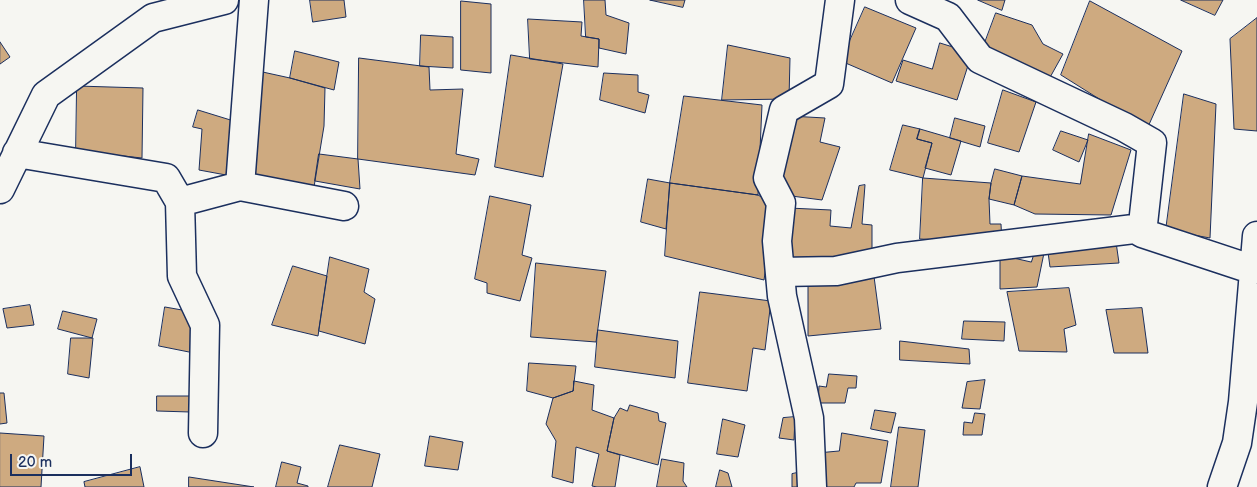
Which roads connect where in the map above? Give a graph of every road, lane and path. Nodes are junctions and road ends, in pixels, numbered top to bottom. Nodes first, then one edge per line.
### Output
1 (224, 0) edge
2 (254, 0) edge
3 (840, 0) edge
4 (910, 0) edge
5 (18, 153) junction
6 (240, 186) junction
7 (0, 189) edge
8 (180, 202) junction
9 (344, 206) dead end
10 (1142, 228) junction
11 (1257, 236) edge
12 (1254, 270) junction
13 (780, 272) junction
14 (1250, 399) edge
15 (203, 433) dead end
16 (812, 487) edge
17 (1222, 487) edge

1 - 5 street
2 - 6 street
3 - 13 street
4 - 10 street
5 - 7 street
5 - 8 street
6 - 8 street
6 - 9 street
8 - 15 street
10 - 12 street
10 - 13 street
11 - 12 street
12 - 14 street
13 - 16 street
14 - 17 street

